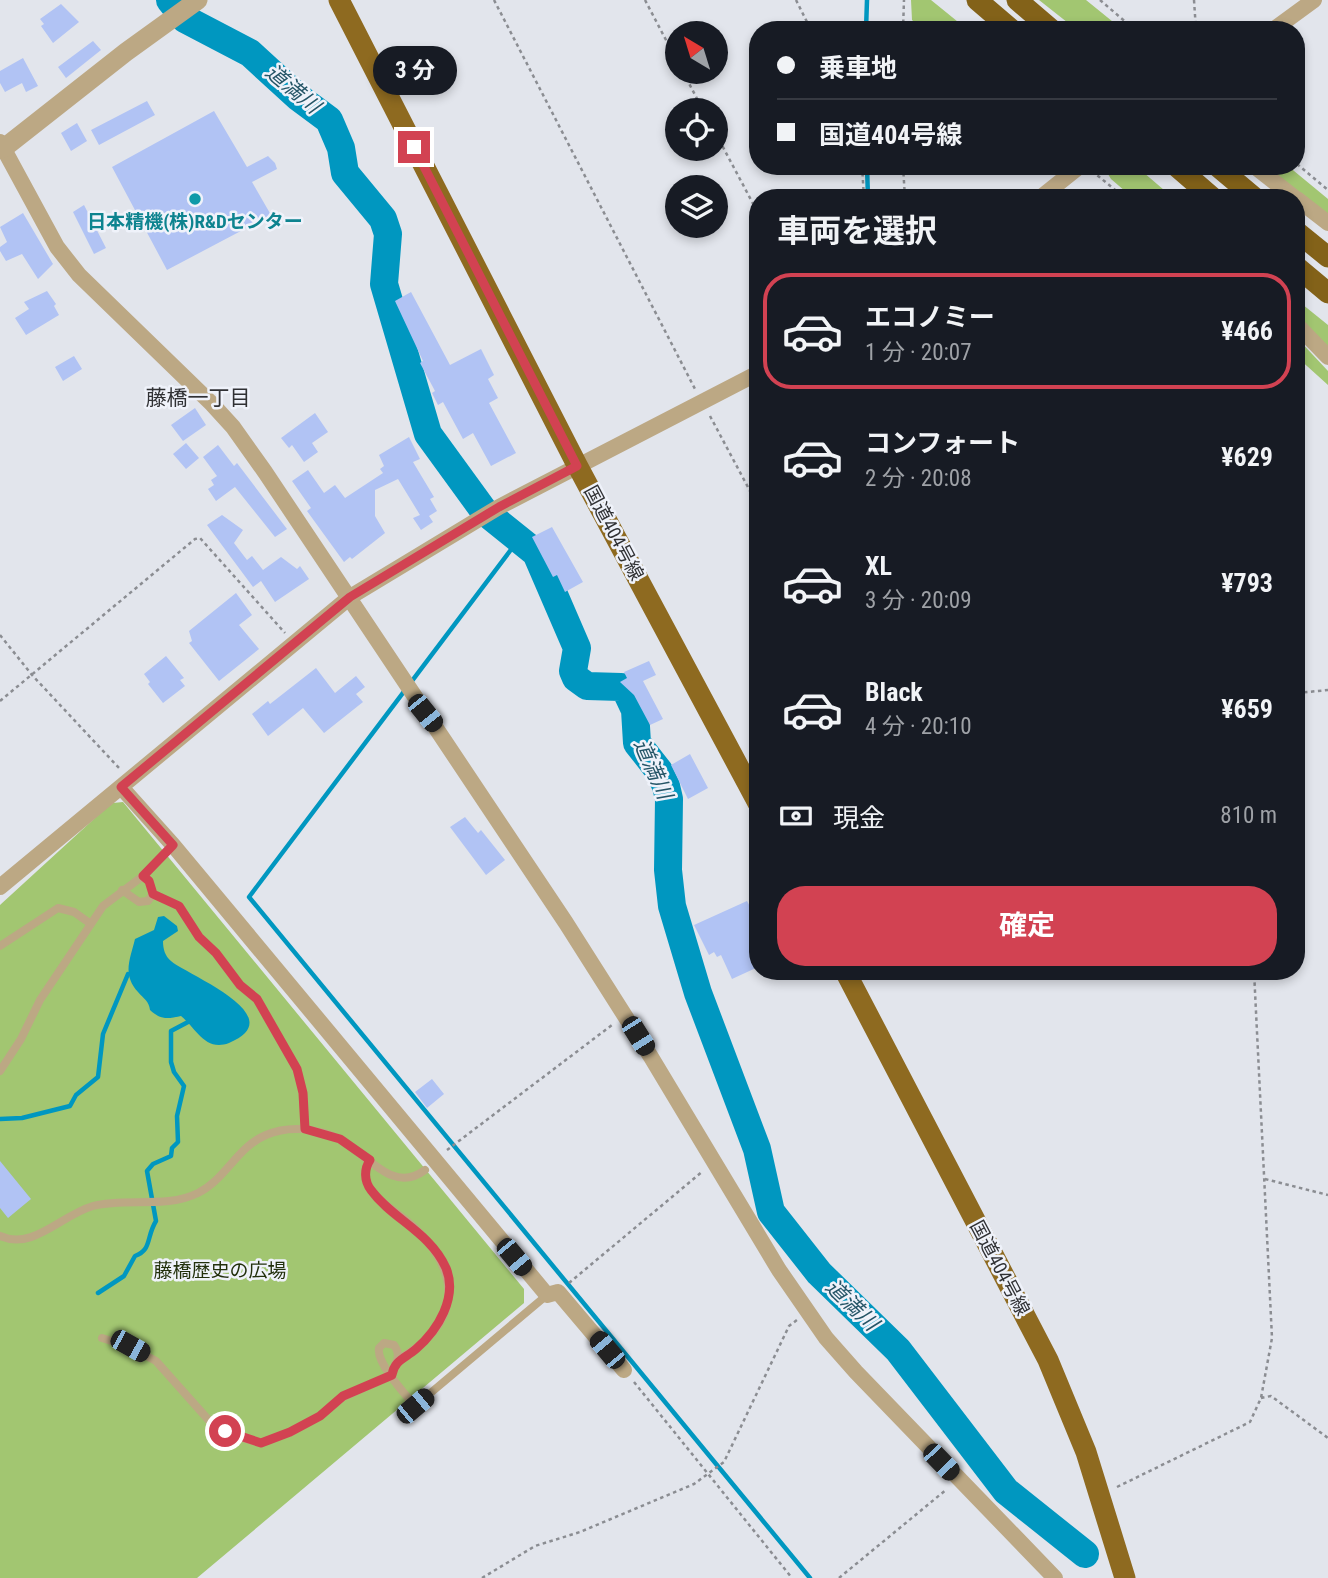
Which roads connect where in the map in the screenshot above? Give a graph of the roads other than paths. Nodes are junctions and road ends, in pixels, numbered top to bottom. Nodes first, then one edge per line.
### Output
1 (198, 0) edge
2 (338, 0) edge
3 (977, 0) edge
4 (1017, 0) edge
5 (1314, 0) edge
6 (1002, 21) edge
7 (1042, 21) edge
8 (1285, 21) edge
9 (1, 147) edge
10 (1069, 175) edge
11 (1186, 175) edge
12 (1228, 175) edge
13 (1266, 175) edge
14 (1051, 189) edge
15 (1203, 189) edge
16 (1244, 189) edge
17 (1284, 189) edge
18 (1305, 205) edge
19 (1328, 223) edge
20 (1305, 238) edge
21 (1328, 257) edge
22 (1305, 274) edge
23 (1328, 293) edge
24 (1305, 334) edge
25 (1328, 357) edge
26 (749, 378) edge
27 (577, 466) junction
28 (350, 597) junction
29 (125, 784) junction
30 (749, 786) edge
31 (173, 845) junction
32 (143, 876) junction
33 (0, 887) edge
34 (122, 890) junction
35 (153, 894) junction
36 (91, 924) junction
37 (0, 946) edge
38 (850, 980) edge
39 (0, 1071) edge
40 (305, 1129) junction
41 (370, 1160) junction
42 (429, 1165) junction
43 (0, 1236) edge
44 (552, 1294) junction
45 (102, 1338) dead end
46 (399, 1359) junction
47 (624, 1370) road end
48 (392, 1375) junction
49 (1055, 1578) edge
50 (1125, 1578) edge

1 - 9 street
2 - 27 highway, 国道404号線
3 - 6 highway
4 - 7 highway
5 - 8 street
9 - 28 street
10 - 14 street
11 - 15 highway
12 - 16 highway
13 - 17 street
18 - 19 street
20 - 21 highway
22 - 23 highway
24 - 25 street
26 - 27 street
27 - 28 street
27 - 30 highway, 国道404号線
28 - 29 street
28 - 49 street
29 - 31 street
29 - 33 street
31 - 32 lane
31 - 42 street
32 - 34 lane
32 - 35 lane
34 - 35 lane
34 - 36 lane
35 - 40 lane
36 - 37 lane
36 - 39 lane
38 - 50 highway, 国道404号線
40 - 41 lane
40 - 43 lane
41 - 42 lane
41 - 46 lane
42 - 44 street
44 - 47 street
44 - 48 lane
45 - 48 lane
46 - 48 lane
46 - 48 lane

